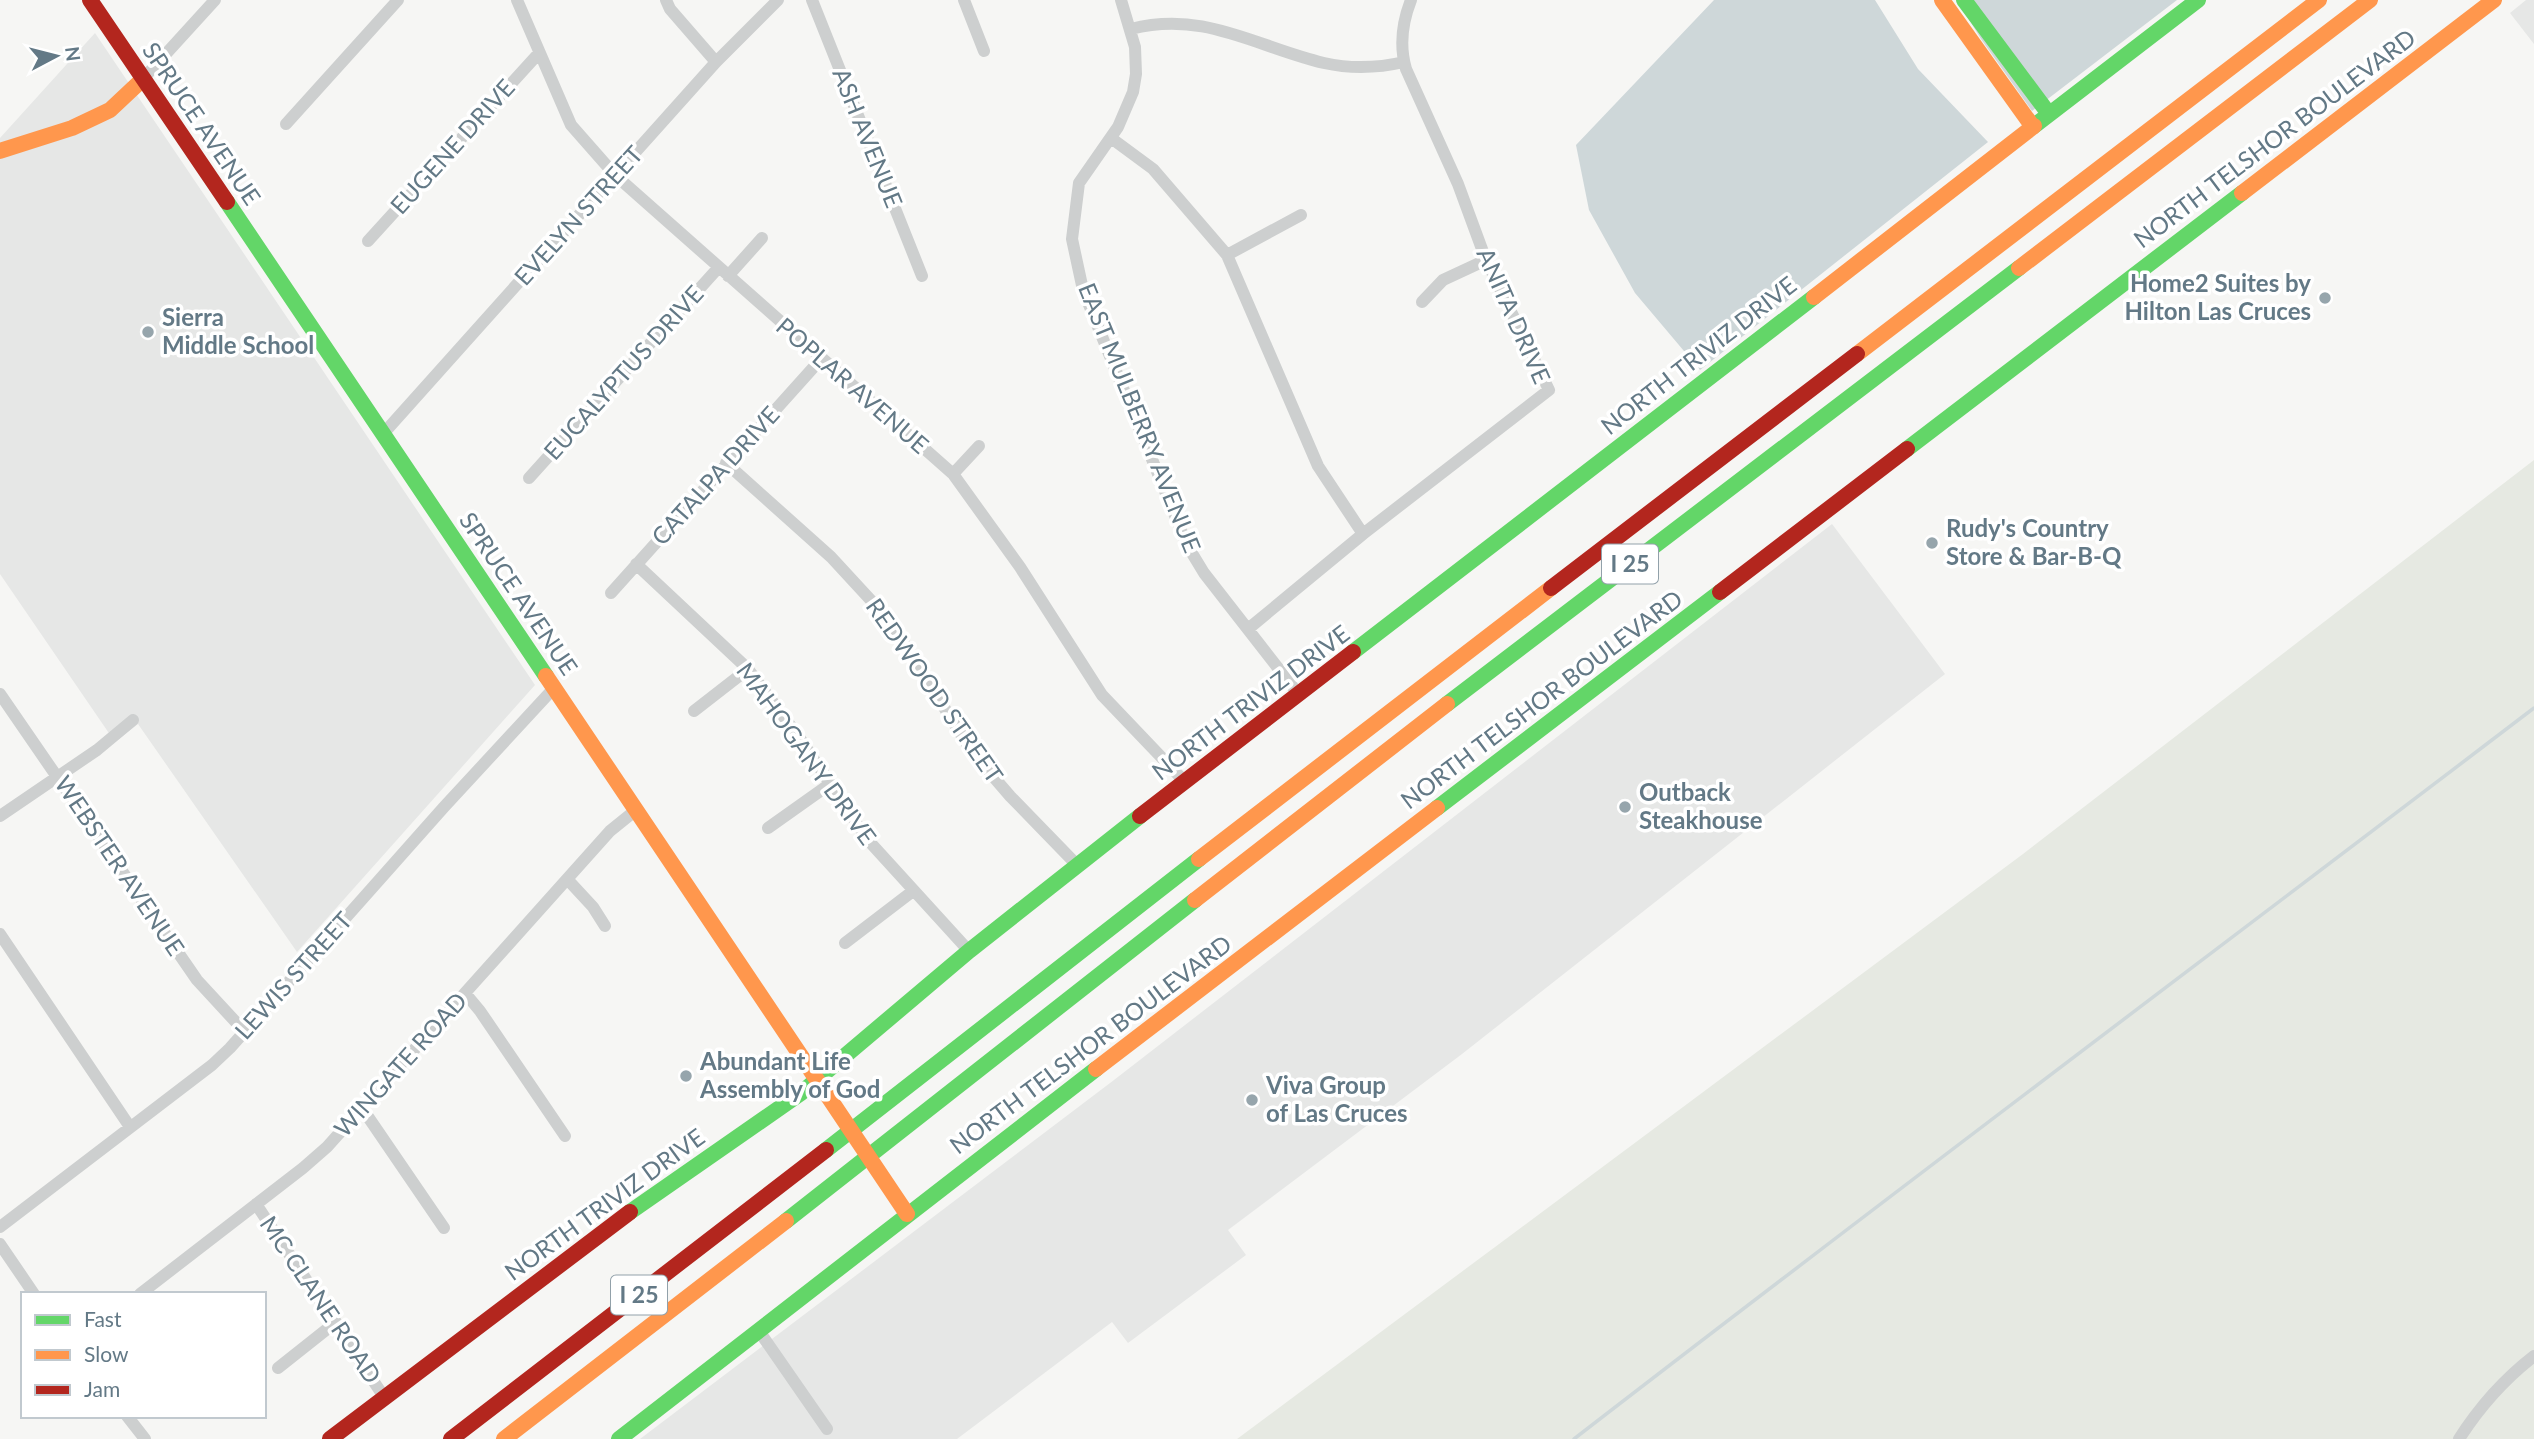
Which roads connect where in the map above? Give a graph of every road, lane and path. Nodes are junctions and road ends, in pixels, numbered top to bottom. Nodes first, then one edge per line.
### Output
1 (90, 0) edge
2 (215, 0) edge
3 (398, 0) edge
4 (517, 0) edge
5 (666, 0) edge
6 (778, 0) edge
7 (812, 0) edge
8 (964, 0) edge
9 (1121, 0) edge
10 (1411, 0) edge
11 (1942, 0) edge
12 (1964, 0) edge
13 (2198, 0) edge
14 (2319, 0) edge
15 (2370, 0) edge
16 (2494, 0) edge
17 (1132, 29) junction
18 (984, 51) dead end
19 (539, 53) junction
20 (716, 62) junction
21 (1404, 62) junction
22 (143, 79) junction
23 (2049, 114) junction
24 (286, 124) dead end
25 (2033, 127) junction
26 (1111, 138) junction
27 (0, 151) edge
28 (615, 175) junction
29 (1301, 215) dead end
30 (762, 238) dead end
31 (368, 241) dead end
32 (1227, 255) junction
33 (1486, 260) junction
34 (724, 272) junction
35 (922, 276) dead end
36 (1422, 302) dead end
37 (821, 359) junction
38 (383, 434) junction
39 (979, 446) dead end
40 (726, 463) junction
41 (953, 474) junction
42 (529, 478) dead end
43 (1363, 534) junction
44 (636, 564) junction
45 (611, 593) dead end
46 (1248, 629) junction
47 (748, 669) junction
48 (554, 688) junction
49 (0, 694) edge
50 (1299, 695) junction
51 (694, 711) dead end
52 (133, 720) dead end
53 (58, 776) junction
54 (1185, 782) junction
55 (830, 784) junction
56 (636, 810) junction
57 (0, 816) edge
58 (768, 828) dead end
59 (1077, 865) junction
60 (568, 880) junction
61 (913, 891) junction
62 (605, 926) dead end
63 (0, 934) edge
64 (845, 943) dead end
65 (969, 951) junction
66 (465, 993) junction
67 (245, 1032) junction
68 (817, 1078) junction
69 (362, 1108) junction
70 (130, 1127) junction
71 (565, 1136) dead end
72 (256, 1204) junction
73 (906, 1214) junction
74 (0, 1227) edge
75 (444, 1228) dead end
76 (0, 1244) edge
77 (33, 1292) edge
78 (143, 1292) edge
79 (336, 1322) junction
80 (759, 1331) junction
81 (2534, 1356) edge
82 (278, 1368) dead end
83 (384, 1396) junction
84 (129, 1418) edge
85 (827, 1429) dead end
86 (145, 1439) edge
87 (330, 1439) edge
88 (452, 1439) edge
89 (504, 1439) edge
90 (619, 1439) edge
91 (2459, 1439) edge

1 - 22 main road, SPRUCE AVENUE
2 - 22 street
3 - 24 street
4 - 19 street, POPLAR AVENUE
5 - 20 street
6 - 20 street, EVELYN STREET
7 - 35 street, ASH AVENUE
8 - 18 street
9 - 17 street, EAST MULBERRY AVENUE
10 - 21 street, ANITA DRIVE
11 - 25 main road
12 - 23 main road
13 - 23 main road, NORTH TRIVIZ DRIVE
14 - 88 main road, I 25
15 - 89 main road, I 25
16 - 73 main road, NORTH TELSHOR BOULEVARD
17 - 21 street
17 - 26 street, EAST MULBERRY AVENUE
19 - 28 street, POPLAR AVENUE
19 - 31 street, EUGENE DRIVE
20 - 28 street, EVELYN STREET
21 - 33 street, ANITA DRIVE
22 - 27 main road
22 - 38 main road, SPRUCE AVENUE
23 - 25 main road, NORTH TRIVIZ DRIVE
25 - 50 main road, NORTH TRIVIZ DRIVE
26 - 32 street
26 - 46 street, EAST MULBERRY AVENUE
28 - 34 street, POPLAR AVENUE
28 - 38 street, EVELYN STREET
29 - 32 street
30 - 34 street, EUCALYPTUS DRIVE
32 - 43 street
33 - 36 street
33 - 43 street, ANITA DRIVE
34 - 37 street, POPLAR AVENUE
34 - 42 street, EUCALYPTUS DRIVE
37 - 40 street, CATALPA DRIVE
37 - 41 street, POPLAR AVENUE
38 - 48 main road, SPRUCE AVENUE
39 - 41 street
40 - 44 street, CATALPA DRIVE
40 - 59 street, REDWOOD STREET
41 - 54 street, POPLAR AVENUE
43 - 46 street, ANITA DRIVE
44 - 45 street, CATALPA DRIVE
44 - 47 street, MAHOGANY DRIVE
46 - 50 street, EAST MULBERRY AVENUE
47 - 51 street
47 - 55 street, MAHOGANY DRIVE
48 - 56 main road, SPRUCE AVENUE
48 - 67 street, LEWIS STREET
49 - 53 street, WEBSTER AVENUE
50 - 54 main road, NORTH TRIVIZ DRIVE
52 - 53 street
53 - 57 street
53 - 67 street, WEBSTER AVENUE
54 - 59 main road, NORTH TRIVIZ DRIVE
55 - 58 street
55 - 61 street, MAHOGANY DRIVE
56 - 60 street, WINGATE ROAD
56 - 68 main road, SPRUCE AVENUE
59 - 65 main road, NORTH TRIVIZ DRIVE
60 - 62 street
60 - 66 street, WINGATE ROAD
61 - 64 street
61 - 65 street, MAHOGANY DRIVE
63 - 70 street
65 - 68 main road, NORTH TRIVIZ DRIVE
66 - 69 street, WINGATE ROAD
66 - 71 street
67 - 70 street, LEWIS STREET
68 - 73 main road, SPRUCE AVENUE
68 - 83 main road, NORTH TRIVIZ DRIVE
69 - 72 street, WINGATE ROAD
69 - 75 street
70 - 74 street, LEWIS STREET
72 - 78 street, WINGATE ROAD
72 - 79 street, MC CLANE ROAD
73 - 80 main road, NORTH TELSHOR BOULEVARD
76 - 77 street
79 - 82 street
79 - 83 street, MC CLANE ROAD
80 - 85 street
80 - 90 main road, NORTH TELSHOR BOULEVARD
81 - 91 street
83 - 87 main road, NORTH TRIVIZ DRIVE
84 - 86 street

